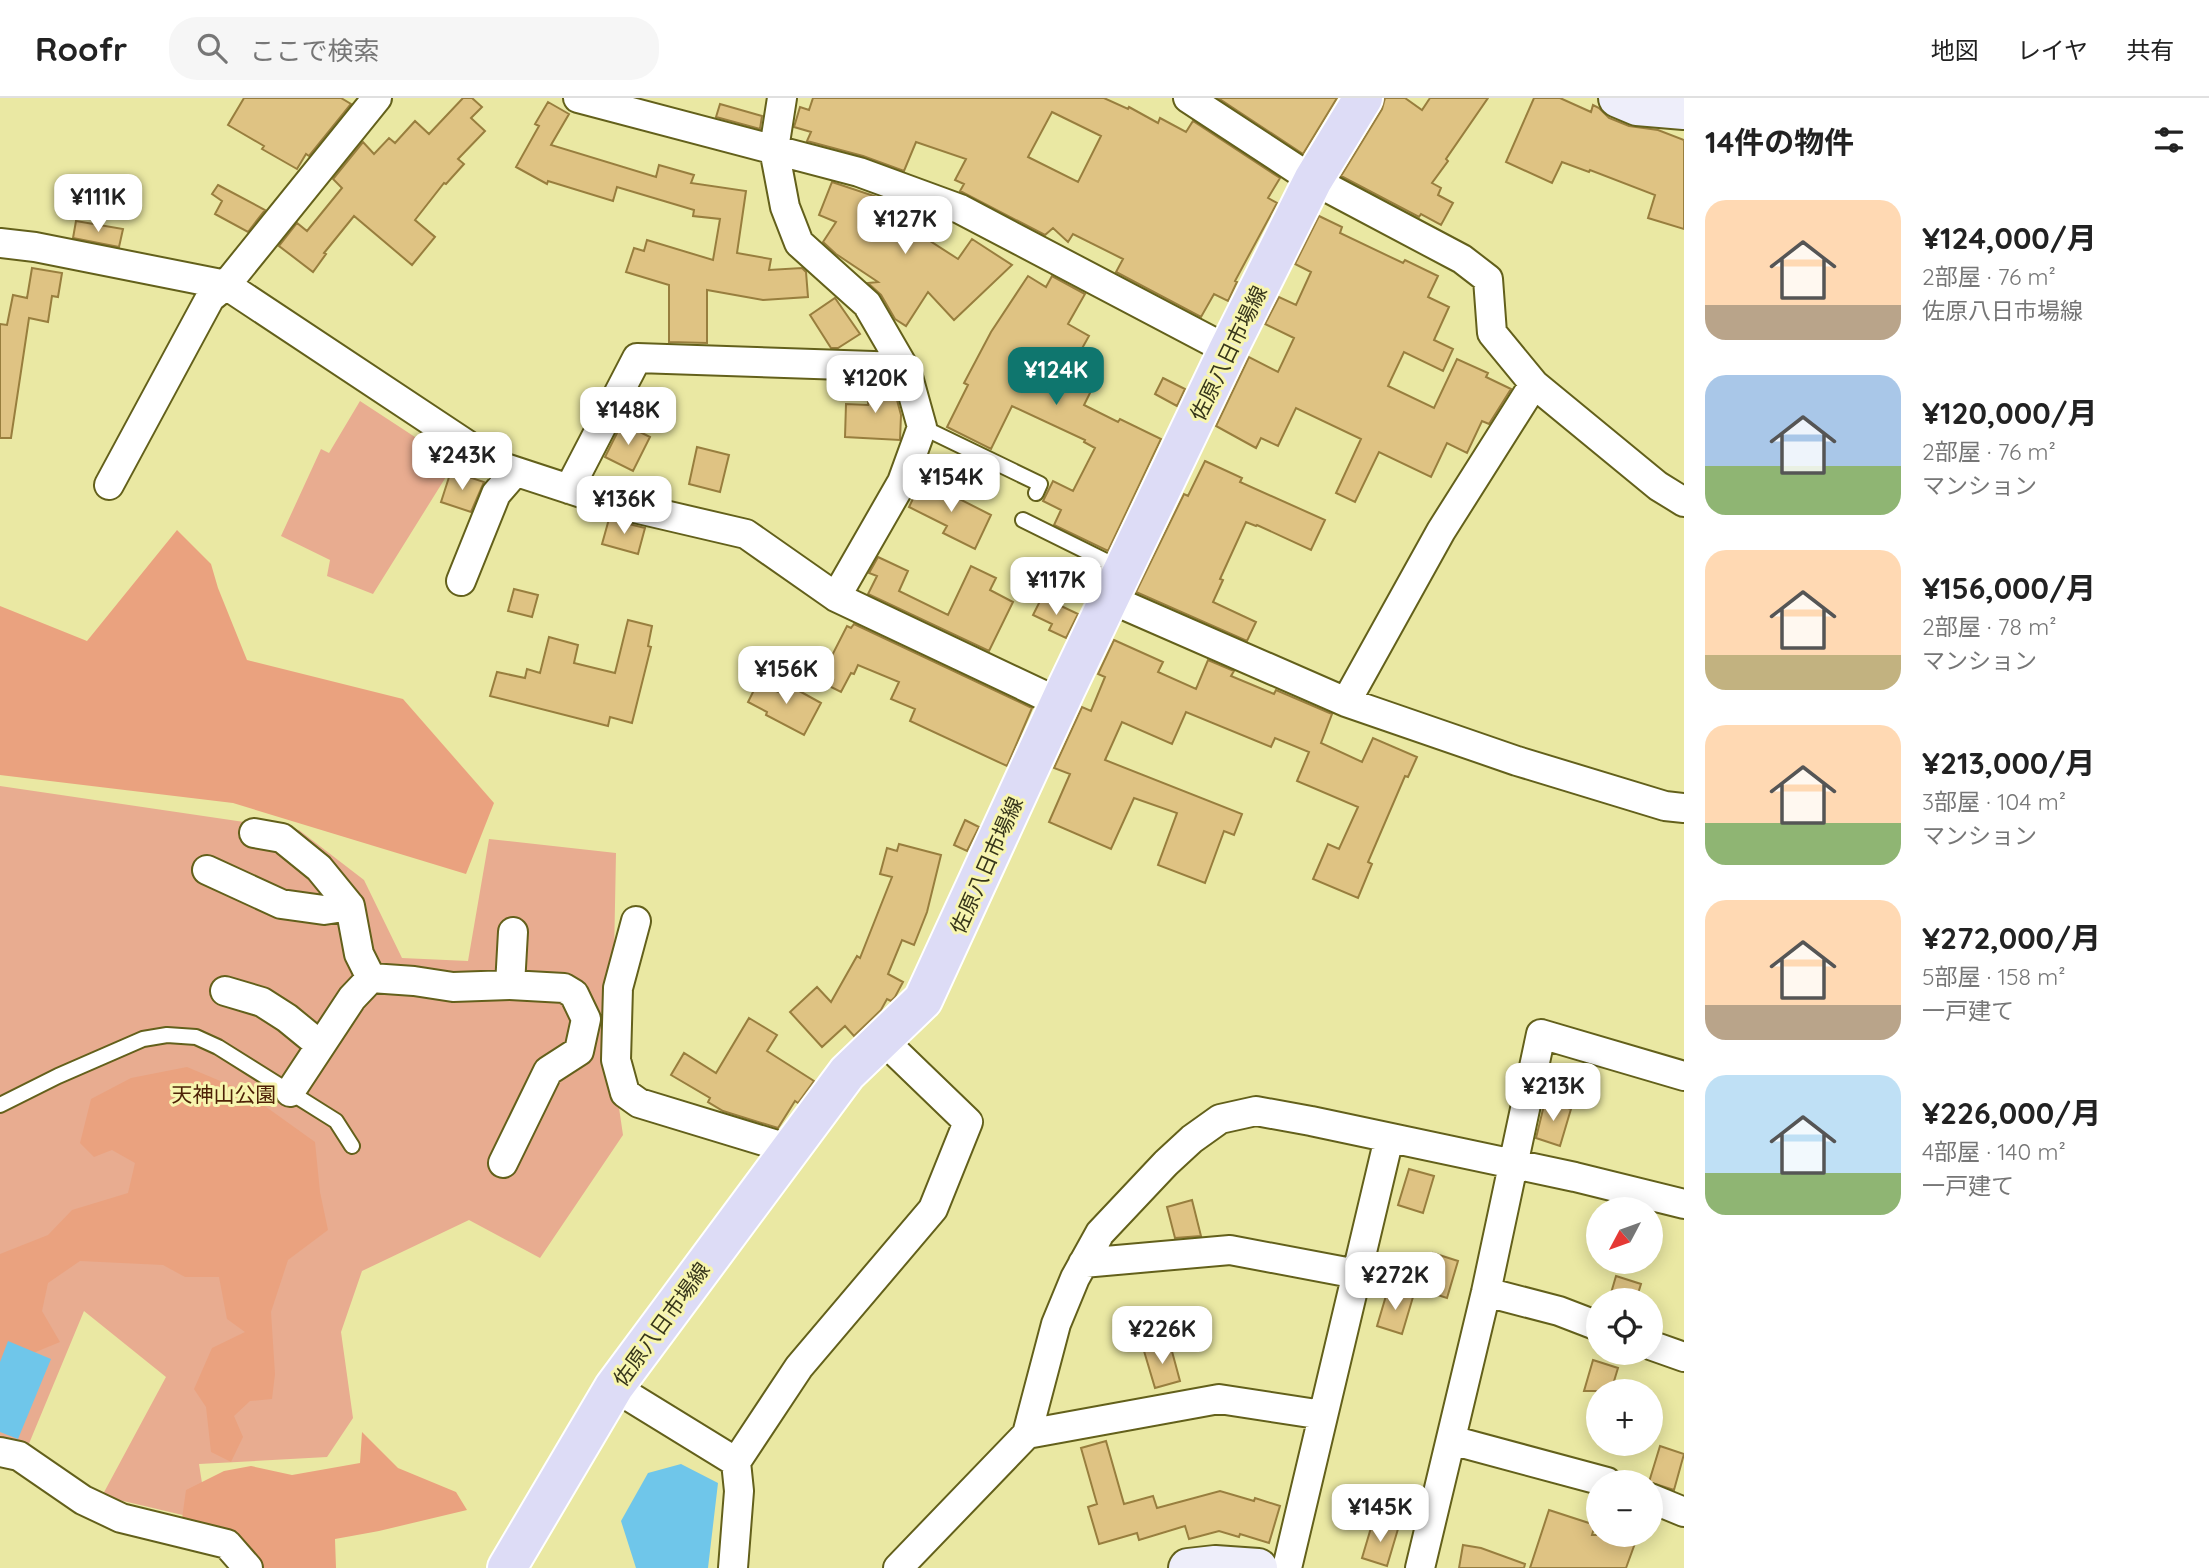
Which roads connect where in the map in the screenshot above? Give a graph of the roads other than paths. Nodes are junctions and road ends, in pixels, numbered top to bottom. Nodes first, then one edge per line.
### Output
1 (377, 98) edge
2 (578, 98) edge
3 (782, 98) edge
4 (1188, 98) edge
5 (1363, 98) edge
6 (1618, 98) edge
7 (1678, 106) edge
8 (774, 149) junction
9 (1313, 180) junction
10 (0, 243) edge
11 (226, 285) junction
12 (1228, 351) junction
13 (903, 367) junction
14 (1534, 384) junction
15 (922, 427) junction
16 (515, 472) junction
17 (109, 485) dead end
18 (569, 489) junction
19 (1036, 492) dead end
20 (1684, 502) edge
21 (1023, 520) dead end
22 (461, 581) dead end
23 (1117, 584) junction
24 (836, 597) junction
25 (1346, 702) junction
26 (1060, 703) junction
27 (1684, 808) edge
28 (254, 833) dead end
29 (207, 870) dead end
30 (350, 906) junction
31 (636, 922) dead end
32 (513, 932) dead end
33 (370, 978) junction
34 (510, 985) junction
35 (618, 988) junction
36 (225, 991) dead end
37 (574, 994) junction
38 (883, 1040) junction
39 (320, 1045) junction
40 (1684, 1076) edge
41 (290, 1092) junction
42 (0, 1105) edge
43 (1389, 1138) junction
44 (352, 1146) dead end
45 (790, 1149) junction
46 (503, 1163) dead end
47 (1514, 1164) junction
48 (1684, 1204) edge
49 (1083, 1263) junction
50 (1357, 1274) junction
51 (1486, 1292) junction
52 (1586, 1321) edge
53 (1663, 1350) edge
54 (1684, 1357) edge
55 (614, 1387) junction
56 (1323, 1415) junction
57 (1027, 1434) junction
58 (1451, 1440) junction
59 (0, 1452) edge
60 (736, 1462) junction
61 (1586, 1476) edge
62 (1663, 1503) edge
63 (1684, 1512) edge
64 (248, 1568) edge
65 (507, 1568) edge
66 (733, 1568) edge
67 (898, 1568) edge
68 (1188, 1568) edge
69 (1258, 1568) edge
70 (1287, 1568) edge
71 (1420, 1568) edge

1 - 11 street
2 - 8 street
3 - 8 street
4 - 9 street
5 - 9 main road, 佐原八日市場線
6 - 7 street
8 - 12 street
8 - 13 street
9 - 12 main road, 佐原八日市場線
9 - 14 street
10 - 11 street
11 - 16 street
11 - 17 street
12 - 23 main road, 佐原八日市場線
13 - 15 street
13 - 18 street
14 - 20 street
14 - 25 street
15 - 19 lane
15 - 24 street
16 - 18 street
16 - 22 street
18 - 24 street
21 - 23 lane
23 - 25 street
23 - 26 main road, 佐原八日市場線
24 - 26 street
25 - 27 street
26 - 38 main road, 佐原八日市場線
28 - 30 street
29 - 30 street
30 - 33 street
31 - 35 street
32 - 34 street
33 - 34 street
33 - 39 street
34 - 37 street
35 - 37 street
35 - 45 street
36 - 39 street
37 - 46 street
38 - 45 main road, 佐原八日市場線
38 - 60 street
39 - 41 street
40 - 47 street
41 - 42 lane
41 - 44 lane
43 - 47 street
43 - 49 street
43 - 50 street
45 - 55 main road, 佐原八日市場線
47 - 48 street
47 - 51 street
49 - 50 street
49 - 57 street
50 - 56 street
51 - 52 street
51 - 58 street
53 - 54 street
55 - 60 street
55 - 65 main road, 佐原八日市場線
56 - 57 street
56 - 70 street
57 - 67 street
58 - 61 street
58 - 71 street
59 - 64 street
60 - 66 street
62 - 63 street
68 - 69 street

